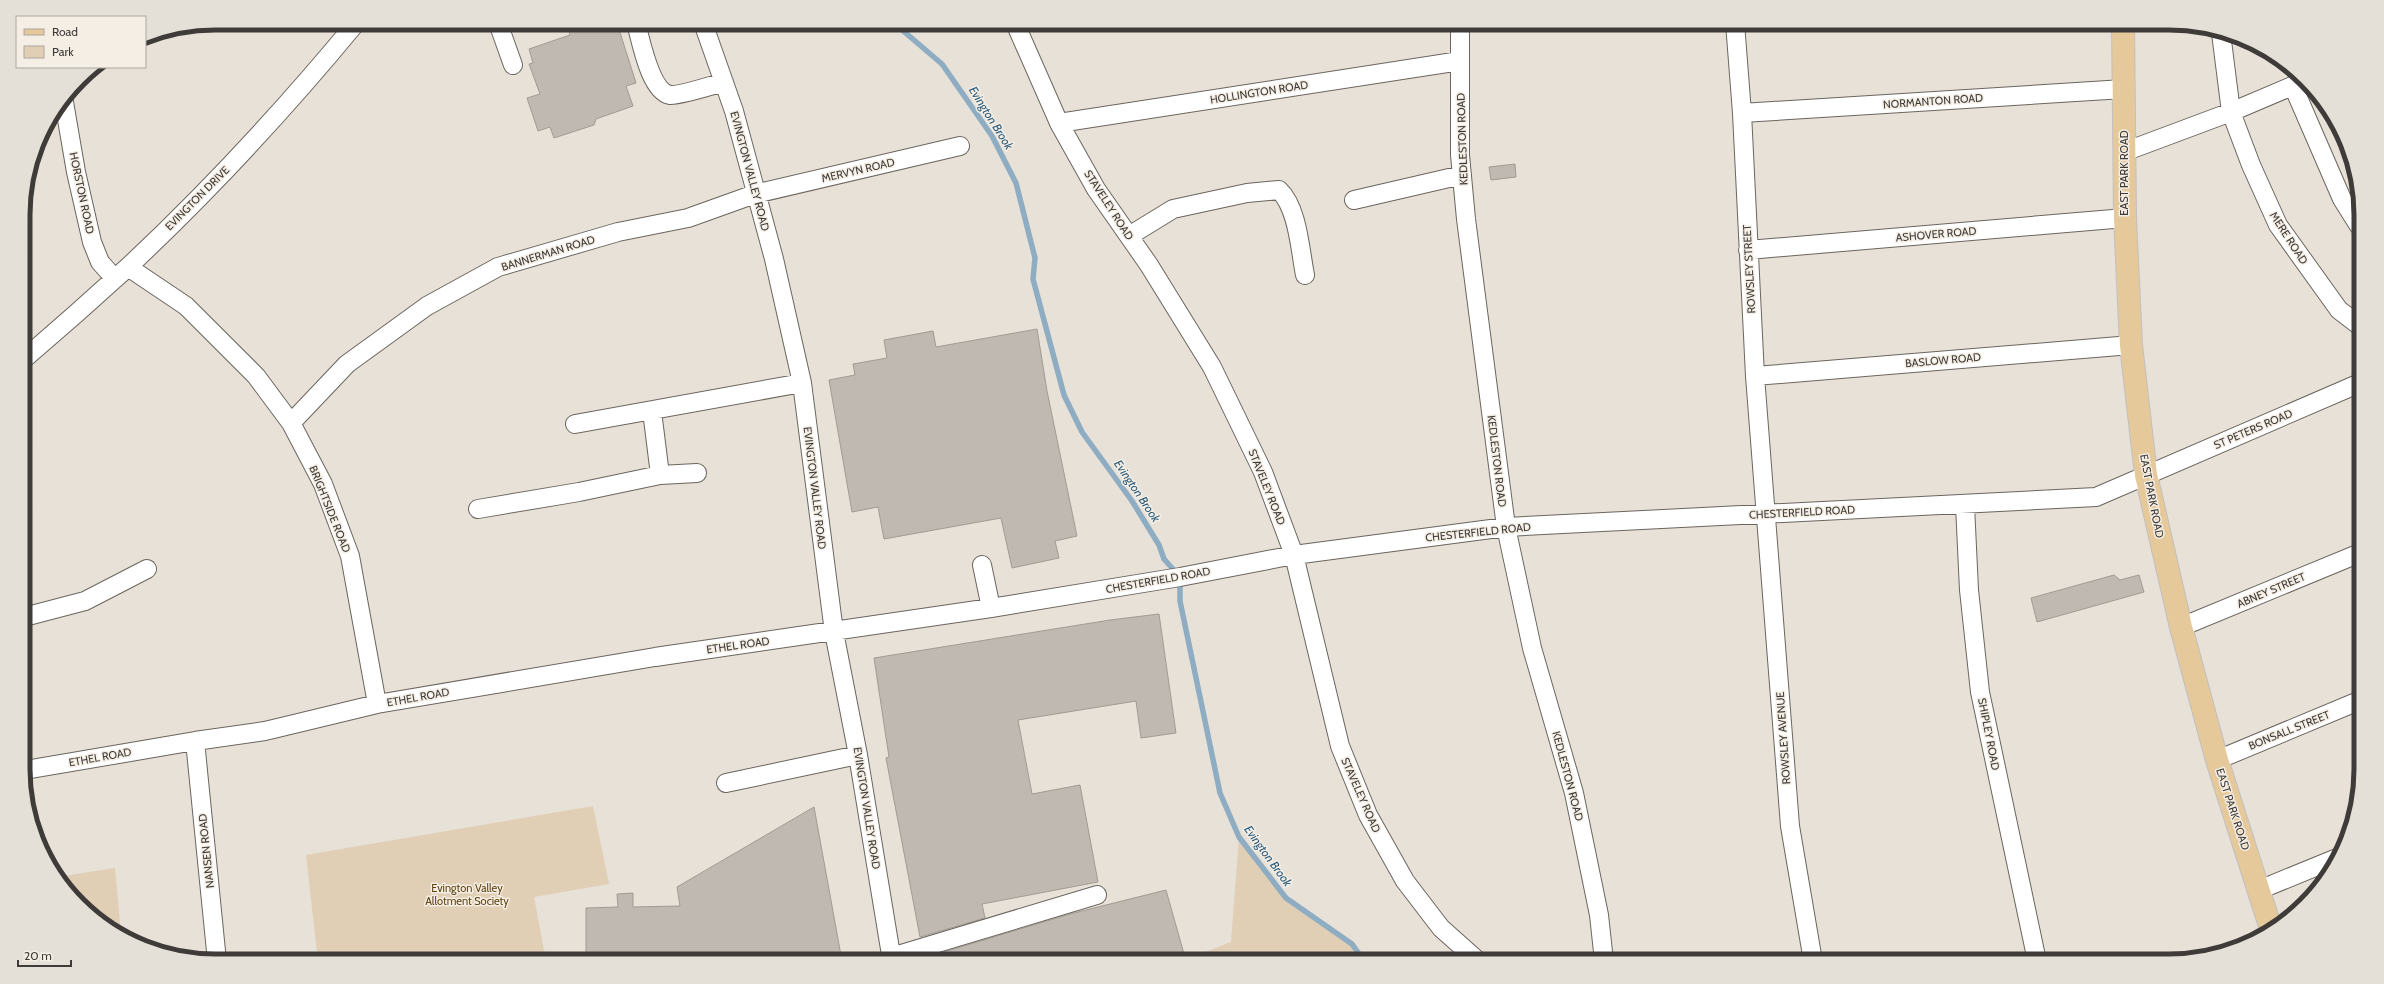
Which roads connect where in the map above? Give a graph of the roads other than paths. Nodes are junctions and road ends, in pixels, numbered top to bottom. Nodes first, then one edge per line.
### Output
1 (350, 30) edge
2 (500, 30) edge
3 (638, 30) edge
4 (705, 30) edge
5 (1018, 30) edge
6 (1460, 30) edge
7 (1736, 30) edge
8 (2122, 30) edge
9 (2222, 38) edge
10 (1460, 61) junction
11 (513, 65) dead end
12 (724, 82) junction
13 (2298, 83) edge
14 (2124, 89) junction
15 (65, 107) edge
16 (2231, 112) junction
17 (1742, 113) junction
18 (1059, 123) junction
19 (960, 146) dead end
20 (2124, 152) junction
21 (1462, 175) junction
22 (755, 194) junction
23 (1354, 200) dead end
24 (2354, 217) edge
25 (2124, 218) junction
26 (1129, 236) junction
27 (1748, 250) junction
28 (121, 273) junction
29 (1305, 275) dead end
30 (2354, 321) edge
31 (2131, 345) junction
32 (30, 354) edge
33 (1755, 376) junction
34 (802, 383) junction
35 (2354, 387) edge
36 (652, 411) junction
37 (292, 423) junction
38 (575, 424) dead end
39 (697, 473) dead end
40 (660, 474) junction
41 (2146, 475) junction
42 (1965, 504) junction
43 (478, 510) dead end
44 (1767, 514) junction
45 (1506, 526) junction
46 (1294, 555) junction
47 (2354, 555) edge
48 (982, 565) dead end
49 (147, 569) dead end
50 (991, 608) junction
51 (30, 615) edge
52 (2181, 627) junction
53 (834, 632) junction
54 (813, 635) joint
55 (2354, 703) edge
56 (377, 704) junction
57 (195, 741) junction
58 (858, 755) junction
59 (2217, 760) junction
60 (30, 769) edge
61 (726, 783) dead end
62 (2329, 862) edge
63 (2259, 890) junction
64 (1097, 895) dead end
65 (2270, 924) edge
66 (216, 954) edge
67 (891, 954) edge
68 (908, 954) edge
69 (1470, 954) edge
70 (1603, 954) edge
71 (1812, 954) edge
72 (2036, 954) edge

1 - 28 street, EVINGTON DRIVE
2 - 11 street
3 - 12 street
4 - 12 street, EVINGTON VALLEY ROAD
5 - 18 street, STAVELEY ROAD
6 - 10 street, KEDLESTON ROAD
7 - 17 street, ROWSLEY STREET
8 - 14 main road, EAST PARK ROAD
9 - 16 street, MERE ROAD
10 - 18 street, HOLLINGTON ROAD
10 - 21 street, KEDLESTON ROAD
12 - 22 street, EVINGTON VALLEY ROAD
13 - 16 street
13 - 24 street
14 - 17 street, NORMANTON ROAD
14 - 20 main road, EAST PARK ROAD
15 - 28 street, HORSTON ROAD
16 - 20 street
16 - 30 street, MERE ROAD
17 - 27 street, ROWSLEY STREET
18 - 26 street, STAVELEY ROAD
19 - 22 street, MERVYN ROAD
20 - 25 main road, EAST PARK ROAD
21 - 23 street
21 - 45 street, KEDLESTON ROAD
22 - 34 street, EVINGTON VALLEY ROAD
22 - 37 street, BANNERMAN ROAD
25 - 27 street, ASHOVER ROAD
25 - 31 main road, EAST PARK ROAD
26 - 29 street
26 - 46 street, STAVELEY ROAD
27 - 33 street, ROWSLEY STREET
28 - 32 street, EVINGTON DRIVE
28 - 37 street, BRIGHTSIDE ROAD
31 - 33 street, BASLOW ROAD
31 - 41 main road, EAST PARK ROAD
33 - 44 street, ROWSLEY STREET
34 - 36 street
34 - 53 street, EVINGTON VALLEY ROAD
35 - 41 street, ST PETERS ROAD
36 - 38 street
36 - 40 street
37 - 56 street, BRIGHTSIDE ROAD
39 - 40 street
40 - 43 street
41 - 42 street, CHESTERFIELD ROAD
41 - 52 main road, EAST PARK ROAD
42 - 44 street, CHESTERFIELD ROAD
42 - 72 street, SHIPLEY ROAD
44 - 45 street, CHESTERFIELD ROAD
44 - 71 street, ROWSLEY AVENUE
45 - 46 street, CHESTERFIELD ROAD
45 - 70 street, KEDLESTON ROAD
46 - 50 street, CHESTERFIELD ROAD
46 - 69 street, STAVELEY ROAD
47 - 52 street, ABNEY STREET
48 - 50 street
49 - 51 street
50 - 53 street, CHESTERFIELD ROAD
52 - 59 main road, EAST PARK ROAD
53 - 54 street, CHESTERFIELD ROAD
53 - 58 street, EVINGTON VALLEY ROAD
54 - 56 street, ETHEL ROAD
55 - 59 street, BONSALL STREET
56 - 57 street, ETHEL ROAD
57 - 60 street, ETHEL ROAD
57 - 66 street, NANSEN ROAD
58 - 61 street
58 - 67 street, EVINGTON VALLEY ROAD
59 - 63 main road, EAST PARK ROAD
62 - 63 street
63 - 65 main road, EAST PARK ROAD
64 - 68 street

